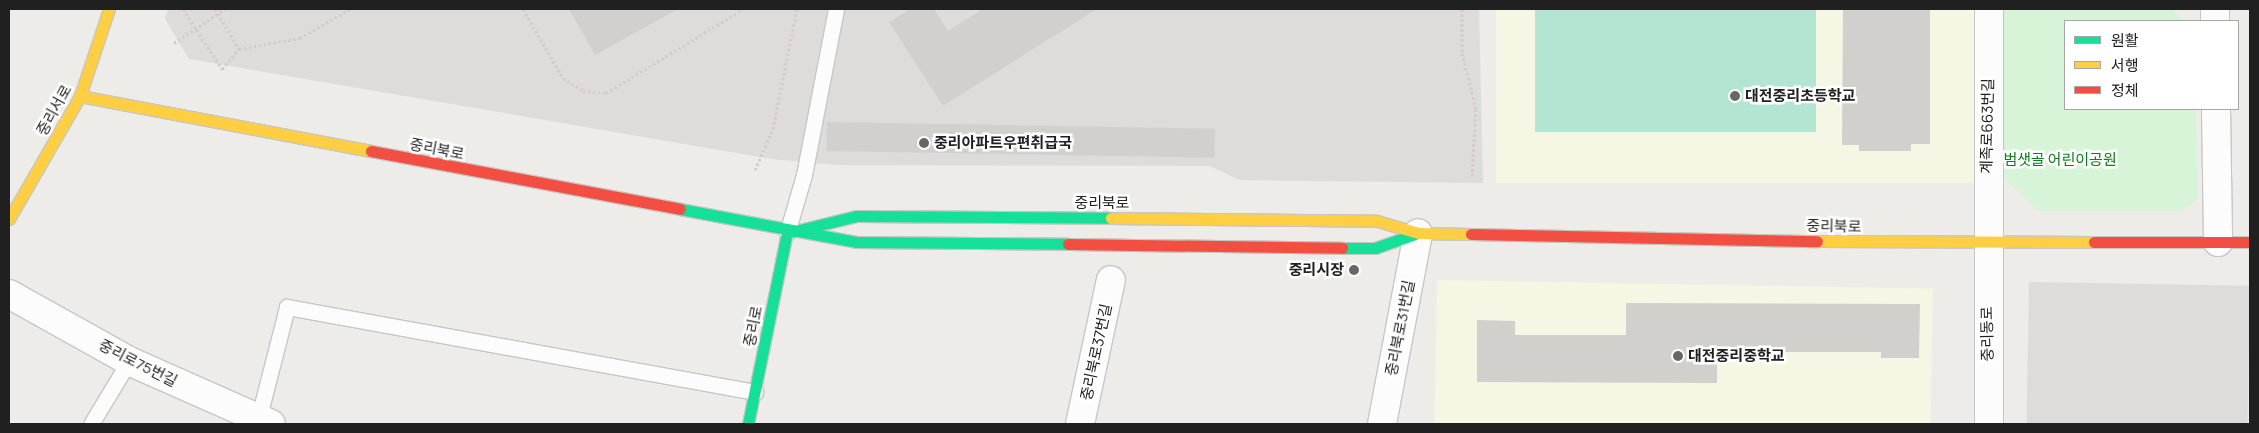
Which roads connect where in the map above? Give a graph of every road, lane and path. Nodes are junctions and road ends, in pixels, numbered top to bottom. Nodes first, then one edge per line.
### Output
1 (109, 9) edge
2 (183, 9) edge
3 (215, 9) edge
4 (226, 9) edge
5 (350, 9) edge
6 (523, 9) edge
7 (744, 9) edge
8 (797, 9) edge
9 (836, 9) edge
10 (1462, 9) edge
11 (1989, 9) edge
12 (218, 14) junction
13 (196, 28) junction
14 (174, 43) dead end
15 (239, 48) junction
16 (80, 96) junction
17 (2216, 110) edge
18 (754, 170) dead end
19 (1472, 176) dead end
20 (9, 219) edge
21 (787, 233) junction
22 (1418, 233) junction
23 (2218, 242) junction
24 (2250, 242) edge
25 (1986, 243) junction
26 (1112, 280) dead end
27 (9, 294) edge
28 (129, 361) junction
29 (755, 392) junction
30 (91, 424) edge
31 (262, 424) edge
32 (748, 424) edge
33 (1080, 424) edge
34 (1382, 424) edge
35 (1989, 424) edge

1 - 16 main road, 중리서로
2 - 13 path
3 - 12 path
4 - 12 path
5 - 15 path
6 - 7 path
8 - 18 path
9 - 21 lane
10 - 19 path
11 - 25 street, 계족로663번길
12 - 13 path
12 - 15 path
13 - 14 path
13 - 15 path
16 - 20 main road, 중리서로
16 - 21 main road, 중리북로
17 - 23 street
21 - 22 main road, 중리북로
21 - 22 main road, 중리북로
21 - 29 main road, 중리로
22 - 25 main road, 중리북로
22 - 34 street, 중리북로31번길
23 - 24 main road, 중리북로
23 - 25 main road, 중리북로
25 - 35 street, 중리동로
26 - 33 street, 중리북로37번길
27 - 28 street, 중리로75번길
28 - 30 lane
28 - 31 street, 중리로75번길
29 - 31 lane
29 - 32 main road, 중리로

